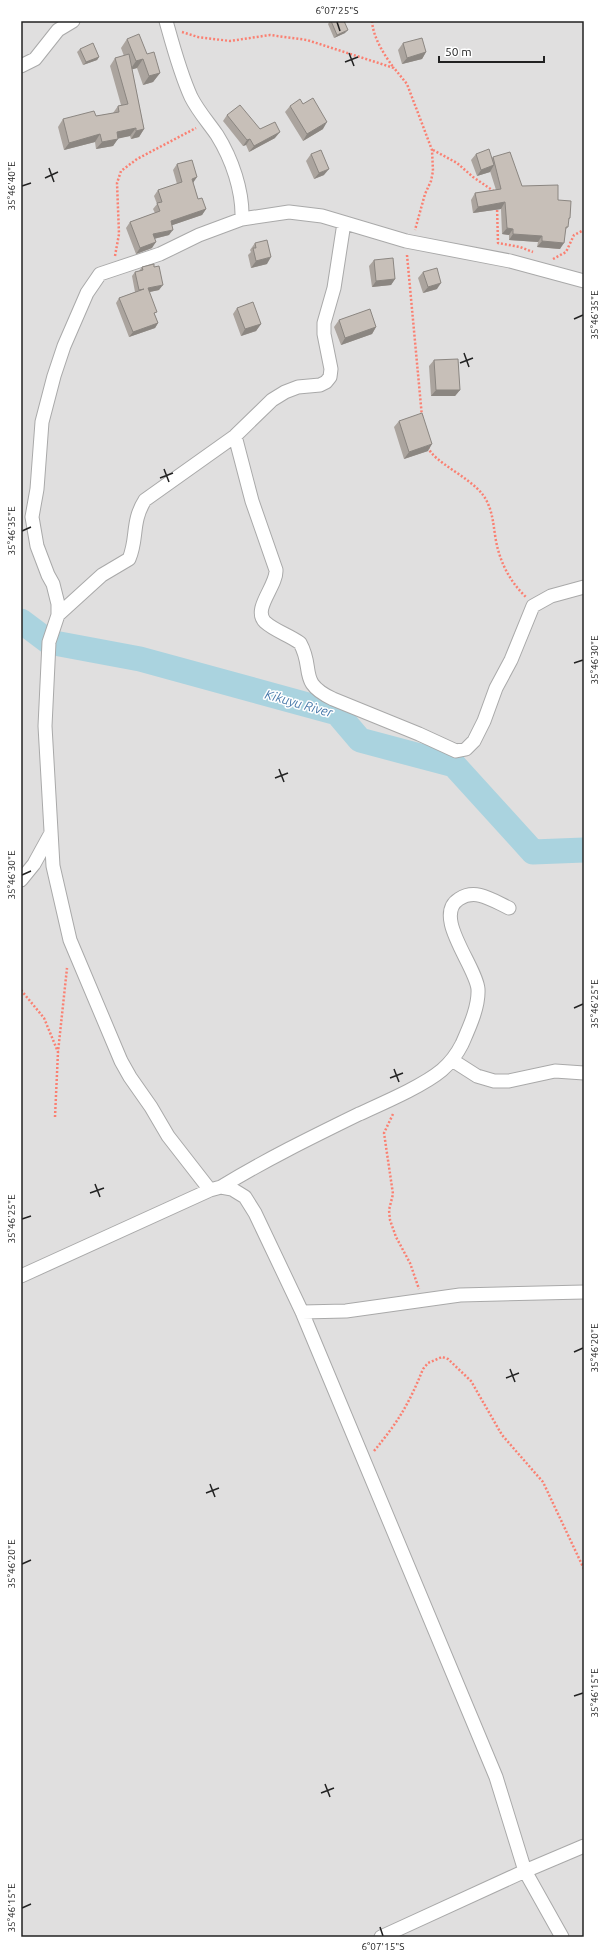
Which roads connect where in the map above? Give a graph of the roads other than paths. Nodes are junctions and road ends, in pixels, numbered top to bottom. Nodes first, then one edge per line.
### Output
1 (73, 21) edge
2 (166, 24) edge
3 (21, 66) edge
4 (242, 219) junction
5 (344, 223) junction
6 (584, 281) edge
7 (235, 436) junction
8 (584, 587) edge
9 (58, 615) junction
10 (51, 833) junction
11 (21, 880) edge
12 (509, 908) dead end
13 (452, 1060) junction
14 (584, 1073) edge
15 (216, 1189) junction
16 (21, 1276) edge
17 (584, 1292) edge
18 (302, 1312) junction
19 (584, 1846) edge
20 (525, 1870) junction
21 (381, 1937) edge
22 (562, 1937) edge

1 - 3 street
2 - 4 street
4 - 5 street
4 - 9 street
5 - 6 street
5 - 7 street
7 - 8 street
7 - 9 street
9 - 10 street
10 - 11 street
10 - 15 street
12 - 13 street
13 - 14 street
13 - 15 street
15 - 16 street
15 - 18 street
17 - 18 street
18 - 20 street
19 - 20 street
20 - 21 street
20 - 22 street

